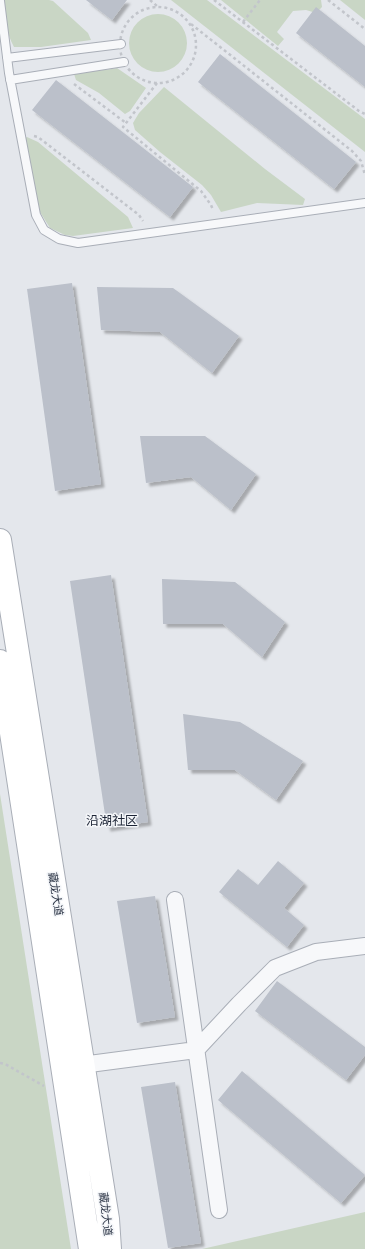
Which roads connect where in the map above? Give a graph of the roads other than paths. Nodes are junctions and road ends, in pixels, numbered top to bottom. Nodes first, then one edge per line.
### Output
1 (0, 1) edge
2 (121, 44) road end
3 (7, 58) junction
4 (124, 62) road end
5 (0, 75) edge
6 (9, 77) junction
7 (365, 203) edge
8 (0, 540) edge
9 (0, 661) edge
10 (175, 900) dead end
11 (365, 946) edge
12 (196, 1050) junction
13 (73, 1066) junction
14 (219, 1210) dead end
15 (90, 1249) edge
16 (110, 1249) edge

1 - 3 lane
2 - 3 lane
3 - 6 lane
4 - 6 lane
5 - 6 lane
6 - 7 lane
8 - 13 main road, 藏龙大道
9 - 13 main road, 藏龙大道
10 - 12 street
11 - 12 street
12 - 13 street
12 - 14 street
13 - 15 main road, 藏龙大道
13 - 16 main road, 藏龙大道

